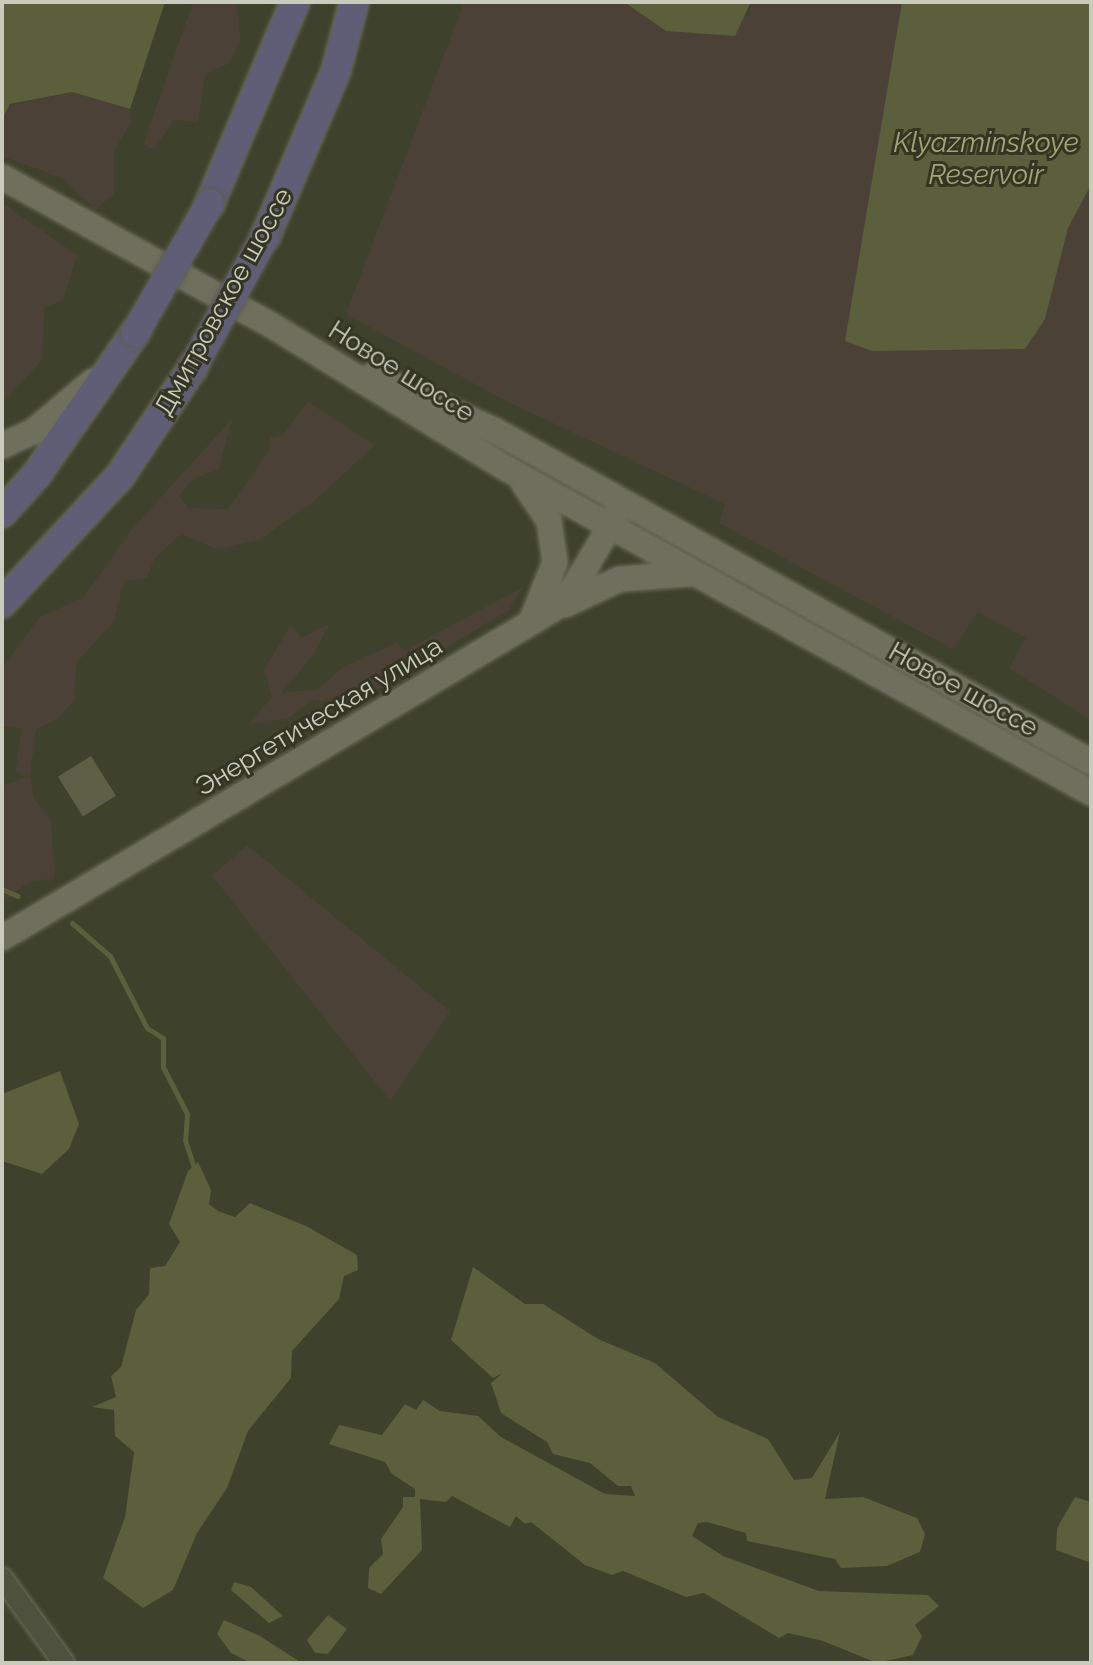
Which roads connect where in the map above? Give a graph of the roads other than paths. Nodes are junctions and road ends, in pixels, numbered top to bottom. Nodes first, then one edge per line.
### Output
1 (295, 2) edge
2 (354, 2) edge
3 (2, 177) edge
4 (131, 339) junction
5 (298, 341) junction
6 (2, 446) edge
7 (507, 469) junction
8 (624, 502) junction
9 (2, 513) edge
10 (610, 527) junction
11 (697, 576) junction
12 (2, 603) edge
13 (528, 626) junction
14 (1091, 762) edge
15 (1091, 793) edge
16 (2, 938) edge
17 (2, 1578) edge
18 (64, 1663) edge

1 - 4 highway, bridge
2 - 12 highway, Дмитровское шоссе, bridge
3 - 5 main road
4 - 6 main road
4 - 9 highway
5 - 7 main road, Новое шоссе
5 - 8 main road, Новое шоссе
7 - 10 main road, Новое шоссе
7 - 13 main road
8 - 10 main road, Энергетическая улица
8 - 14 main road, Новое шоссе
10 - 11 main road, Новое шоссе
10 - 13 main road, Энергетическая улица
11 - 13 main road
11 - 15 main road, Новое шоссе
13 - 16 main road, Энергетическая улица
17 - 18 street

